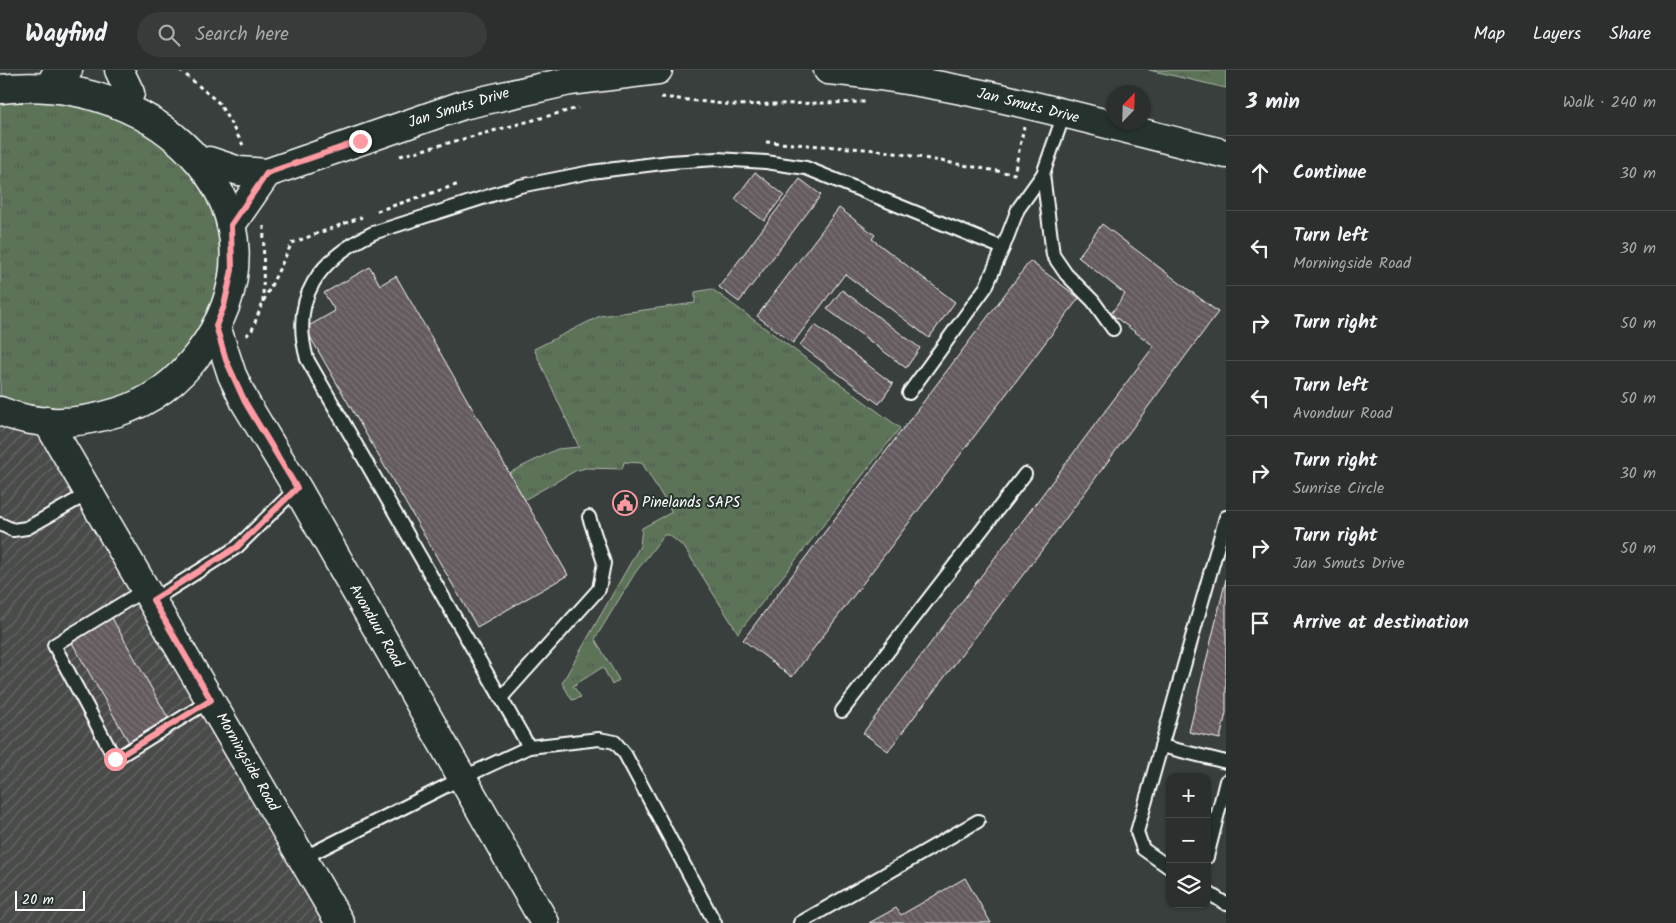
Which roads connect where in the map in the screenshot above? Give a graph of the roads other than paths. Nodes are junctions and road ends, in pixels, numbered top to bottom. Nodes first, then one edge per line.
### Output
1 (658, 70) edge
2 (828, 70) edge
3 (61, 74) edge
4 (125, 81) edge
5 (0, 89) edge
6 (1060, 125) junction
7 (1226, 154) edge
8 (208, 161) junction
9 (267, 173) junction
10 (1043, 174) junction
11 (231, 225) junction
12 (1003, 248) junction
13 (216, 326) junction
14 (1113, 329) dead end
15 (909, 393) dead end
16 (0, 411) edge
17 (47, 421) junction
18 (1025, 474) dead end
19 (297, 488) junction
20 (90, 493) junction
21 (588, 517) dead end
22 (1226, 517) edge
23 (0, 524) edge
24 (150, 594) junction
25 (501, 698) junction
26 (211, 700) junction
27 (842, 712) dead end
28 (1161, 746) junction
29 (529, 747) junction
30 (1226, 762) edge
31 (462, 778) junction
32 (1226, 781) edge
33 (978, 821) dead end
34 (1211, 841) edge
35 (303, 858) junction
36 (1166, 865) edge
37 (1211, 895) edge
38 (1226, 904) edge
39 (340, 923) edge
40 (545, 923) edge
41 (715, 923) edge
42 (800, 923) edge

1 - 9 main road, Jan Smuts Drive
2 - 6 main road, Jan Smuts Drive
3 - 4 main road
3 - 5 main road
4 - 8 main road
6 - 7 main road, Jan Smuts Drive
6 - 10 lane
8 - 9 main road, Jan Smuts Drive
8 - 11 main road
9 - 11 main road
10 - 12 lane
10 - 14 lane
11 - 13 main road
12 - 15 lane
12 - 25 lane
13 - 17 main road
13 - 19 main road, Avonduur Road
16 - 17 main road
17 - 20 main road, Morningside Road
18 - 27 lane
19 - 24 lane
19 - 31 main road, Avonduur Road
20 - 23 lane
20 - 24 main road, Morningside Road
21 - 25 lane
22 - 28 lane
24 - 26 main road, Morningside Road
24 - 26 lane
25 - 29 lane
26 - 35 main road, Morningside Road
28 - 30 lane
28 - 36 lane
29 - 31 lane
29 - 41 lane
31 - 35 lane
31 - 40 main road, Avonduur Road
32 - 34 lane
33 - 42 lane
35 - 39 main road, Morningside Road
37 - 38 lane

